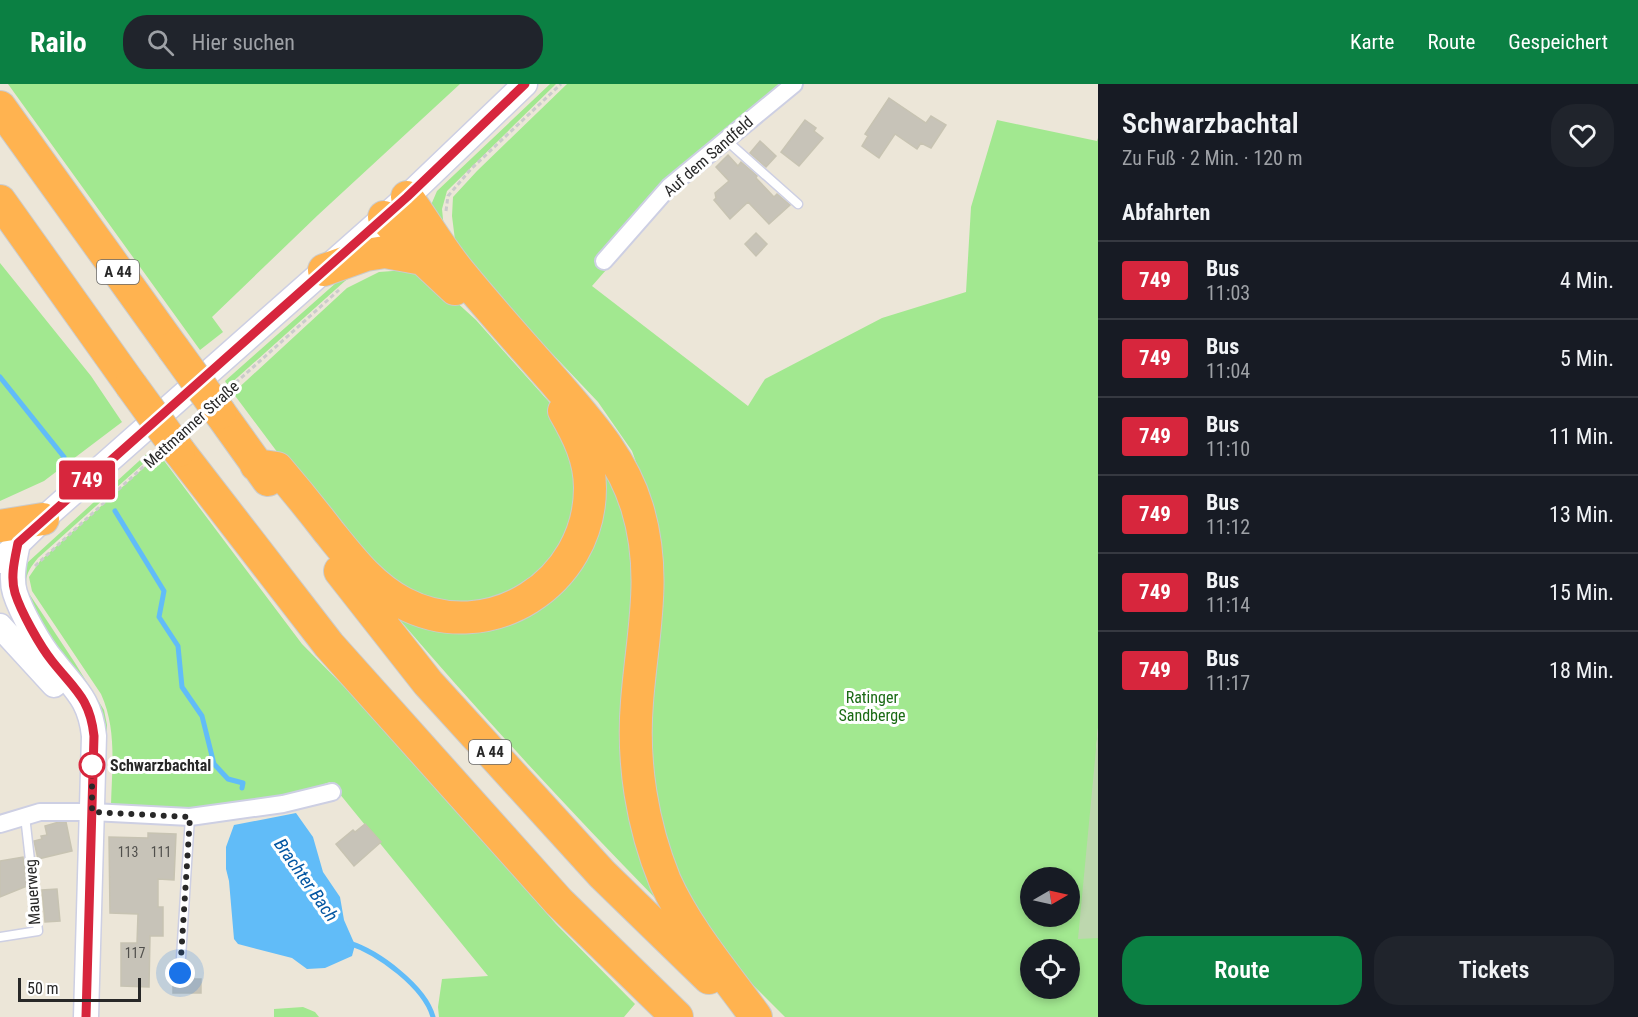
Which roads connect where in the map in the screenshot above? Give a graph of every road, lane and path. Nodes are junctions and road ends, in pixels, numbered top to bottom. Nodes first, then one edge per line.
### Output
1 (525, 84) edge
2 (561, 84) edge
3 (794, 84) edge
4 (0, 107) edge
5 (726, 140) junction
6 (407, 197) junction
7 (0, 201) edge
8 (798, 204) dead end
9 (445, 213) dead end
10 (384, 217) junction
11 (0, 238) edge
12 (423, 259) junction
13 (604, 261) dead end
14 (333, 279) junction
15 (72, 300) junction
16 (223, 402) junction
17 (167, 453) junction
18 (256, 465) junction
19 (43, 519) joint
20 (9, 535) edge
21 (0, 561) edge
22 (31, 570) dead end
23 (0, 594) edge
24 (0, 626) edge
25 (51, 659) junction
26 (93, 758) junction
27 (332, 792) dead end
28 (92, 812) junction
29 (25, 816) junction
30 (190, 817) junction
31 (0, 824) edge
32 (0, 938) edge
33 (180, 973) dead end
34 (86, 1017) edge
35 (677, 1017) edge
36 (749, 1017) edge
37 (756, 1017) edge

1 - 6 main road, Mettmanner Straße
2 - 9 path
3 - 5 street, Auf dem Sandfeld
4 - 16 highway, A 44, bridge
5 - 8 lane
5 - 13 street, Auf dem Sandfeld
6 - 10 main road, Mettmanner Straße
6 - 37 highway
7 - 15 highway
10 - 12 highway
10 - 14 main road, Mettmanner Straße
11 - 15 highway
12 - 14 highway
12 - 18 highway
14 - 16 path, Mettmanner Straße
14 - 19 main road, Mettmanner Straße
15 - 17 highway, bridge
16 - 18 highway, A 44
17 - 22 path, Mettmanner Straße
17 - 35 highway
18 - 36 highway, A 44
19 - 20 highway
20 - 21 main road
20 - 25 main road
23 - 25 main road
24 - 26 main road
25 - 26 main road
26 - 28 main road
27 - 30 street
28 - 29 street
28 - 30 street
28 - 34 main road
29 - 31 street
29 - 32 lane, Mauerweg
30 - 33 lane

